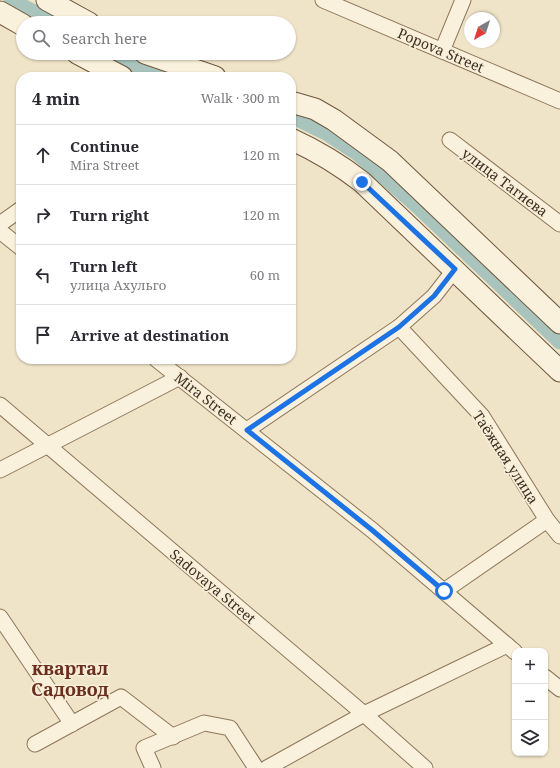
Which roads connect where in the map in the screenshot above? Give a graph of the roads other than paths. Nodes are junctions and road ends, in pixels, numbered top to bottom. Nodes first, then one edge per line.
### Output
1 (47, 0) edge
2 (322, 0) edge
3 (463, 0) edge
4 (0, 12) edge
5 (76, 16) edge
6 (16, 21) edge
7 (442, 51) junction
8 (90, 60) edge
9 (165, 60) edge
10 (113, 72) edge
11 (200, 72) edge
12 (560, 101) edge
13 (296, 103) edge
14 (450, 140) dead end
15 (296, 141) edge
16 (16, 213) edge
17 (0, 224) edge
18 (560, 224) edge
19 (0, 231) edge
20 (16, 244) edge
21 (455, 269) junction
22 (560, 323) edge
23 (399, 327) junction
24 (163, 364) edge
25 (560, 371) edge
26 (180, 377) junction
27 (0, 405) edge
28 (247, 430) junction
29 (48, 445) junction
30 (0, 470) edge
31 (547, 520) junction
32 (560, 536) edge
33 (444, 591) junction
34 (0, 617) edge
35 (511, 648) edge
36 (548, 679) edge
37 (560, 689) edge
38 (364, 714) junction
39 (72, 724) junction
40 (173, 736) junction
41 (35, 744) dead end
42 (153, 768) edge
43 (256, 768) edge
44 (267, 768) edge
45 (426, 768) edge

1 - 5 main road
2 - 7 street, Popova Street
3 - 7 street
4 - 6 main road
7 - 12 street, Popova Street
8 - 10 main road
9 - 11 main road
13 - 22 main road
14 - 18 street, улица Тагиева
15 - 21 main road
16 - 17 street
19 - 20 street
21 - 23 street
21 - 25 main road
23 - 28 street
23 - 31 street, Таёжная улица
24 - 26 street, Mira Street
26 - 28 street, Mira Street
26 - 29 street
27 - 29 street, Sadovaya Street
28 - 33 street, Mira Street
29 - 30 street
29 - 38 street, Sadovaya Street
31 - 32 street, Таёжная улица
31 - 33 street
33 - 35 street, Mira Street
34 - 39 street
35 - 38 street
36 - 37 street
38 - 44 street
38 - 45 street, Sadovaya Street
39 - 40 street
39 - 41 street
40 - 42 street
40 - 43 street

